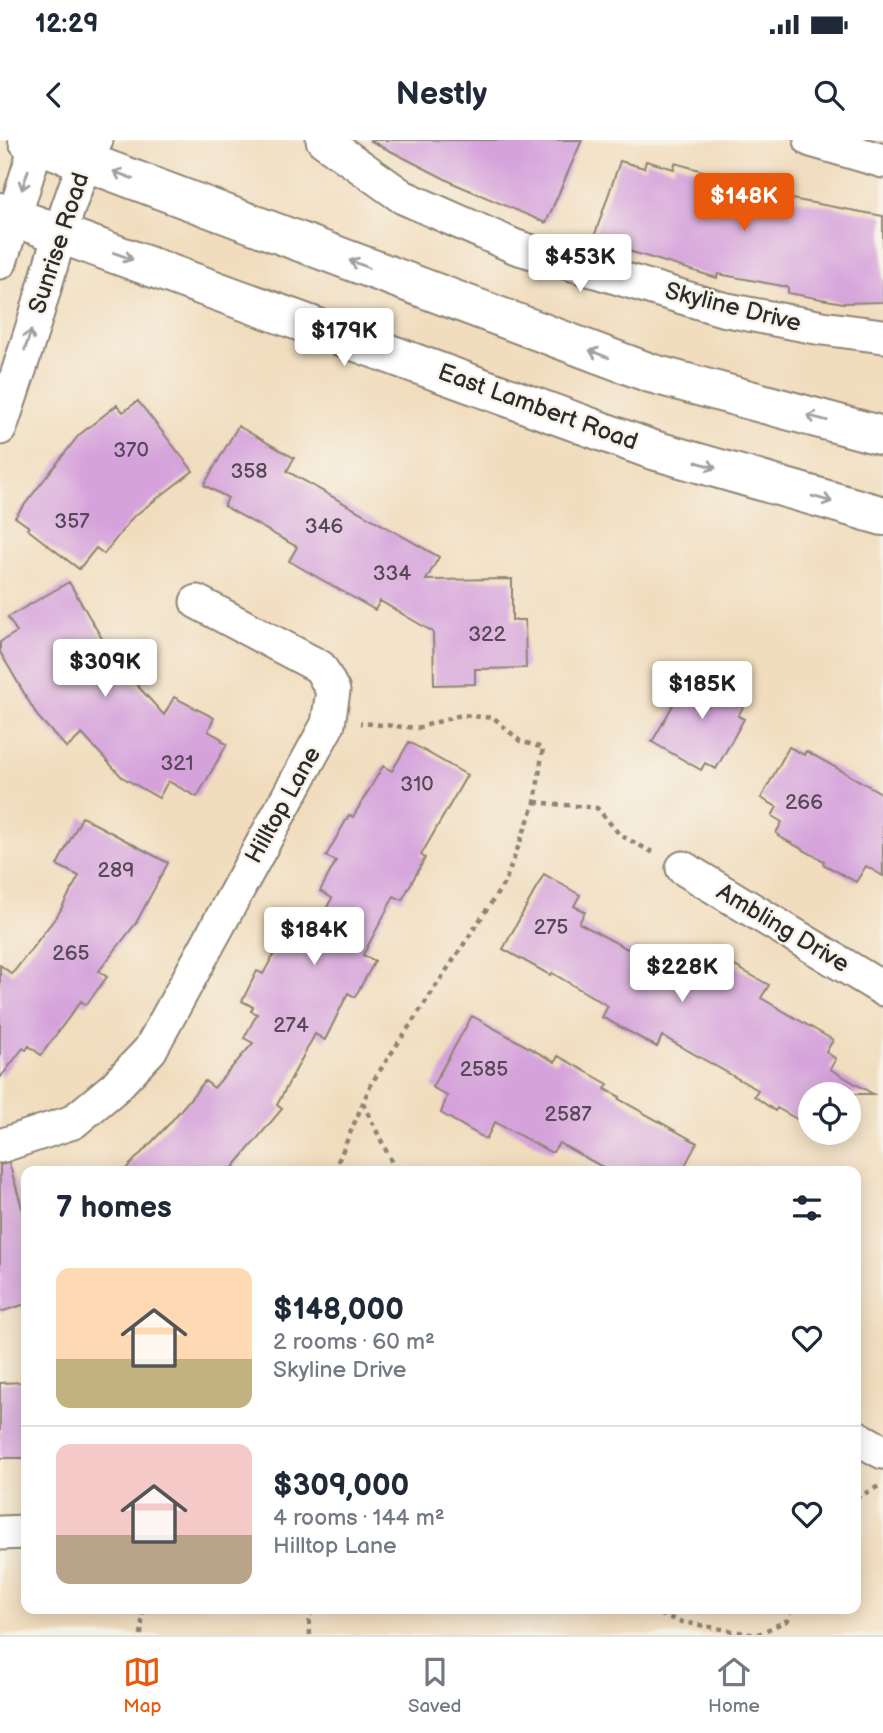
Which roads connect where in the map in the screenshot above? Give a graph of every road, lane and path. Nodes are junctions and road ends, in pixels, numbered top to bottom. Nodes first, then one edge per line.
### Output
1 (323, 140) edge
2 (811, 140) edge
3 (34, 141) edge
4 (90, 150) edge
5 (883, 161) edge
6 (6, 214) edge
7 (59, 232) junction
8 (0, 262) edge
9 (883, 336) edge
10 (0, 428) edge
11 (883, 436) edge
12 (883, 516) edge
13 (197, 602) dead end
14 (328, 724) junction
15 (535, 803) junction
16 (683, 867) joint
17 (883, 989) edge
18 (363, 1103) junction
19 (0, 1146) edge
20 (336, 1166) edge
21 (394, 1166) edge
22 (861, 1440) edge
23 (883, 1452) edge
24 (883, 1485) edge
25 (861, 1495) edge
26 (21, 1532) edge
27 (0, 1533) edge
28 (143, 1614) edge
29 (310, 1614) edge
30 (659, 1614) edge
31 (790, 1614) edge
32 (141, 1635) edge
33 (310, 1635) edge

1 - 9 street, Skyline Drive
2 - 5 street
3 - 4 main road
3 -> 6 street, Sunrise Road
4 - 7 street, Sunrise Road
11 -> 4 main road
6 - 7 main road, East Lambert Road
6 - 8 street, Sunrise Road
10 -> 7 street, Sunrise Road
7 -> 12 main road, East Lambert Road
13 - 14 street, Hilltop Lane
14 - 15 path
14 - 19 street, Hilltop Lane
15 - 16 path
15 - 18 path
16 - 17 street, Ambling Drive
18 - 20 path
18 - 21 path
22 - 23 street
24 - 25 path
26 - 27 street
28 - 32 path
29 - 33 path
30 - 31 path

